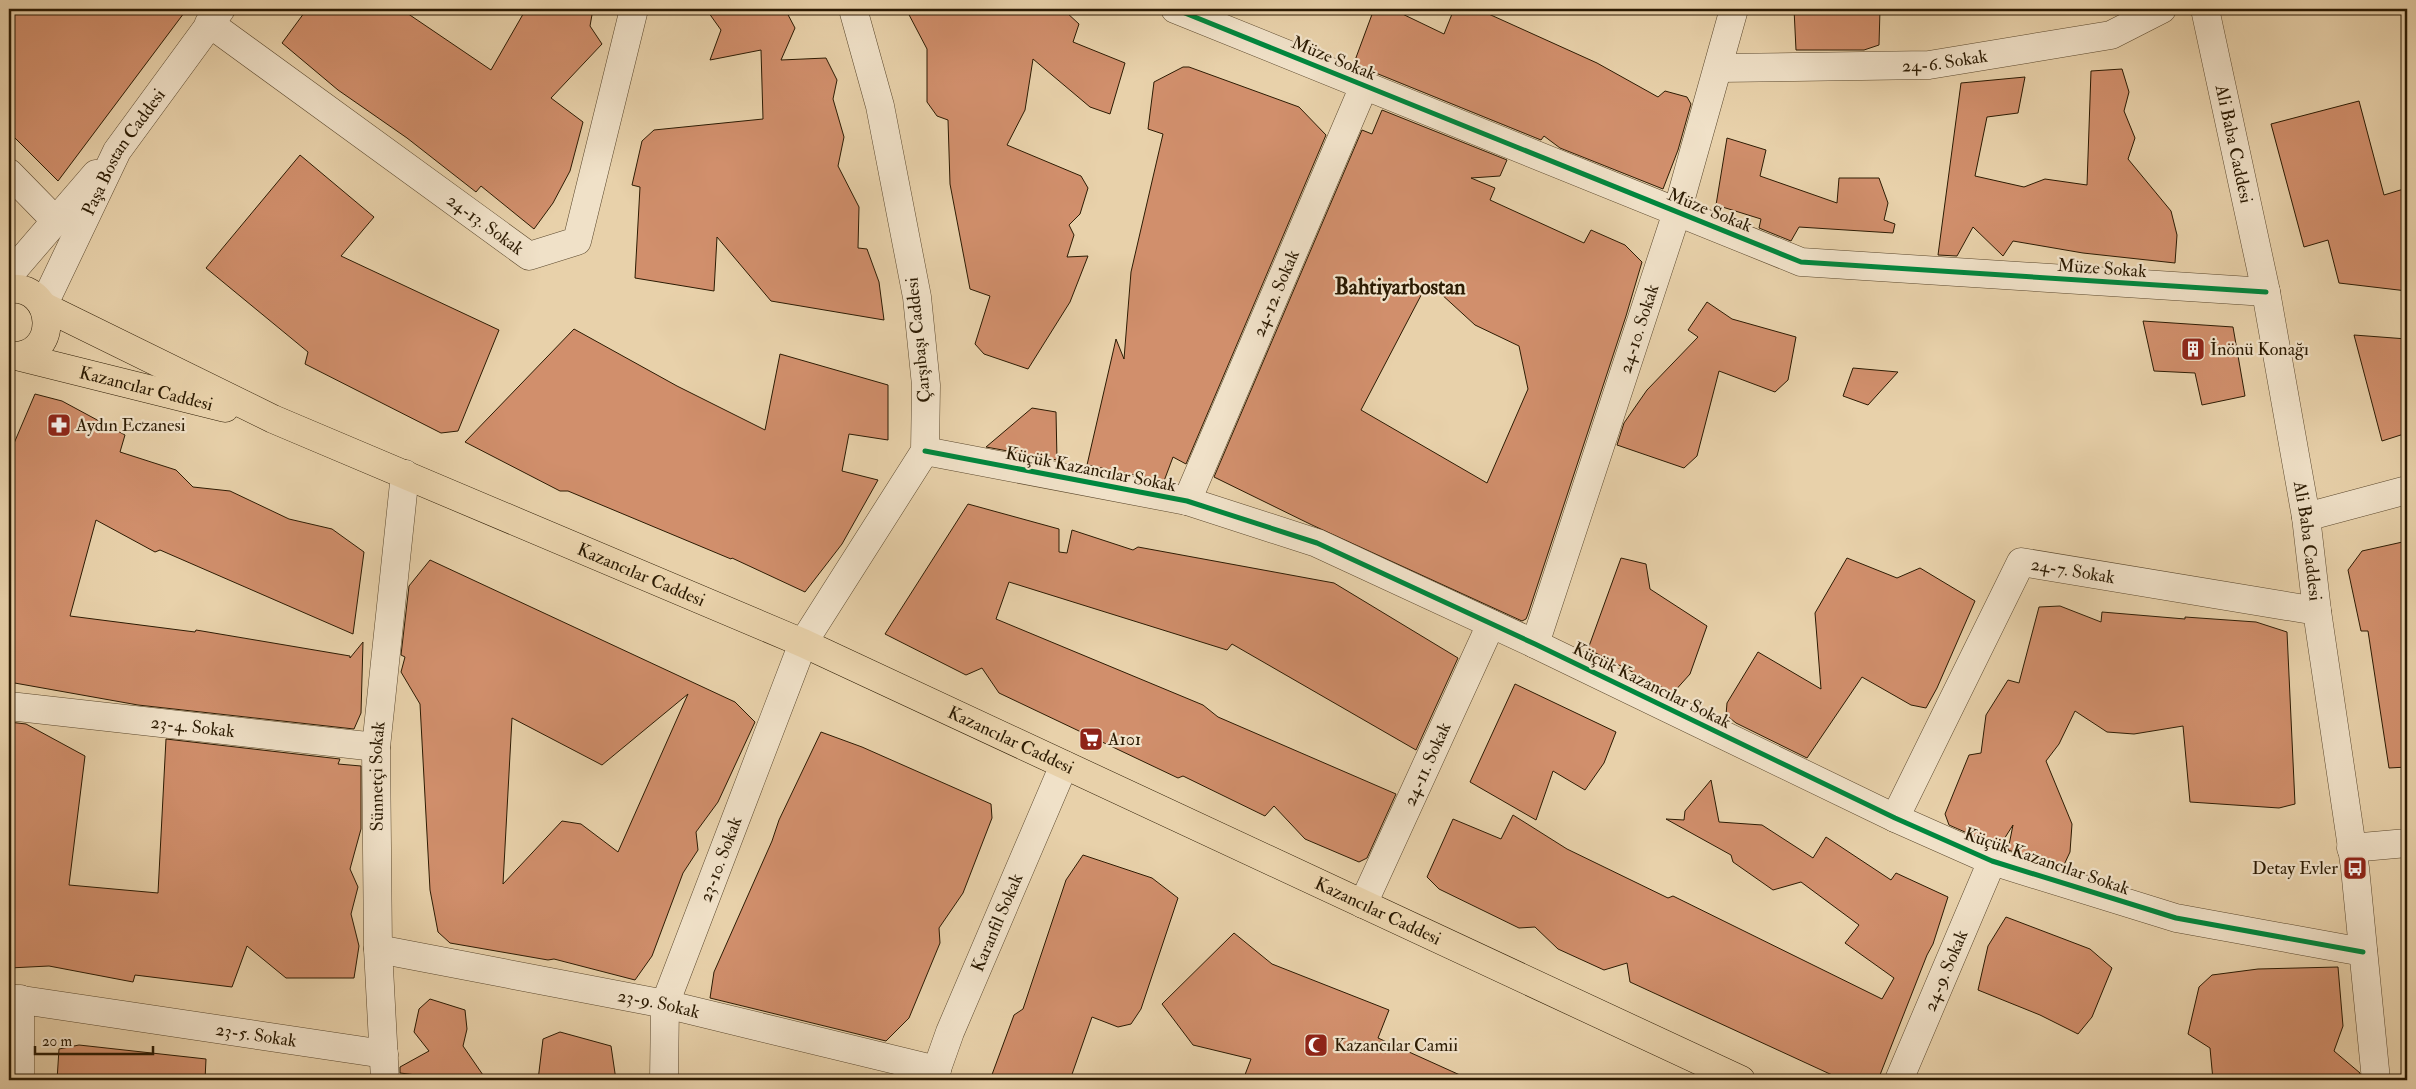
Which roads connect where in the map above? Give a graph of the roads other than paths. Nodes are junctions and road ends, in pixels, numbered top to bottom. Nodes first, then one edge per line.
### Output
1 (634, 9) edge
2 (853, 9) edge
3 (1175, 9) edge
4 (1734, 9) edge
5 (2162, 9) edge
6 (2205, 9) edge
7 (215, 16) edge
8 (1719, 68) junction
9 (1364, 86) junction
10 (117, 151) junction
11 (9, 173) edge
12 (1677, 212) junction
13 (55, 220) junction
14 (9, 275) edge
15 (9, 289) edge
16 (2266, 292) junction
17 (43, 306) junction
18 (15, 357) edge
19 (273, 420) junction
20 (925, 451) junction
21 (405, 474) junction
22 (2407, 490) edge
23 (1187, 502) junction
24 (2306, 517) junction
25 (2317, 611) junction
26 (1491, 624) junction
27 (803, 643) junction
28 (1535, 644) junction
29 (9, 706) edge
30 (376, 747) junction
31 (1064, 765) junction
32 (1894, 818) junction
33 (2407, 843) edge
34 (2351, 848) junction
35 (1992, 861) junction
36 (1363, 904) junction
37 (378, 949) junction
38 (2363, 952) junction
39 (14, 999) edge
40 (665, 1004) junction
41 (385, 1067) edge
42 (935, 1075) edge
43 (20, 1080) edge
44 (664, 1080) edge
45 (1740, 1080) edge
46 (1899, 1080) edge
47 (2376, 1080) edge

1 - 7 street, 24-13. Sokak
2 - 20 street, Çarşıbaşı Caddesi
3 - 9 street, Müze Sokak
4 - 8 street, 24-10. Sokak
5 - 8 street, 24-6. Sokak
6 - 16 street, Ali Baba Caddesi
7 - 10 street, Paşa Bostan Caddesi
8 - 12 street, 24-10. Sokak
9 - 12 street, Müze Sokak
9 - 23 street, 24-12. Sokak
10 - 13 street
10 - 17 street, Paşa Bostan Caddesi
11 - 13 street
12 - 16 street, Müze Sokak
12 - 28 street, 24-10. Sokak
13 - 14 street
15 - 17 main road, Kazancılar Caddesi
16 - 24 street, Ali Baba Caddesi
17 - 18 main road
17 - 19 main road, Kazancılar Caddesi
18 - 19 main road, Kazancılar Caddesi
19 - 21 main road, Kazancılar Caddesi
20 - 23 street, Küçük Kazancılar Sokak
20 - 27 street
21 - 27 main road, Kazancılar Caddesi
21 - 30 street, Sünnetçi Sokak
22 - 24 street
23 - 26 street, Küçük Kazancılar Sokak
24 - 25 street, Ali Baba Caddesi
25 - 32 street, 24-7. Sokak
25 - 34 street, Ali Baba Caddesi
26 - 28 street, Küçük Kazancılar Sokak
26 - 36 street, 24-11. Sokak
27 - 31 main road, Kazancılar Caddesi
27 - 40 street, 23-10. Sokak
28 - 32 street, Küçük Kazancılar Sokak
29 - 30 street, 23-4. Sokak
30 - 37 street, Sünnetçi Sokak
31 - 36 main road, Kazancılar Caddesi
31 - 42 street, Karanfil Sokak
32 - 35 street, Küçük Kazancılar Sokak
33 - 34 street
34 - 38 street, Ali Baba Caddesi
35 - 38 street, Küçük Kazancılar Sokak
35 - 46 street, 24-9. Sokak
36 - 45 main road, Kazancılar Caddesi
37 - 40 street, 23-9. Sokak
37 - 41 street, Sünnetçi Sokak
38 - 47 street, Ali Baba Caddesi
39 - 41 street, 23-5. Sokak
39 - 43 street
40 - 42 street, 23-9. Sokak
40 - 44 street, 23-10. Sokak

